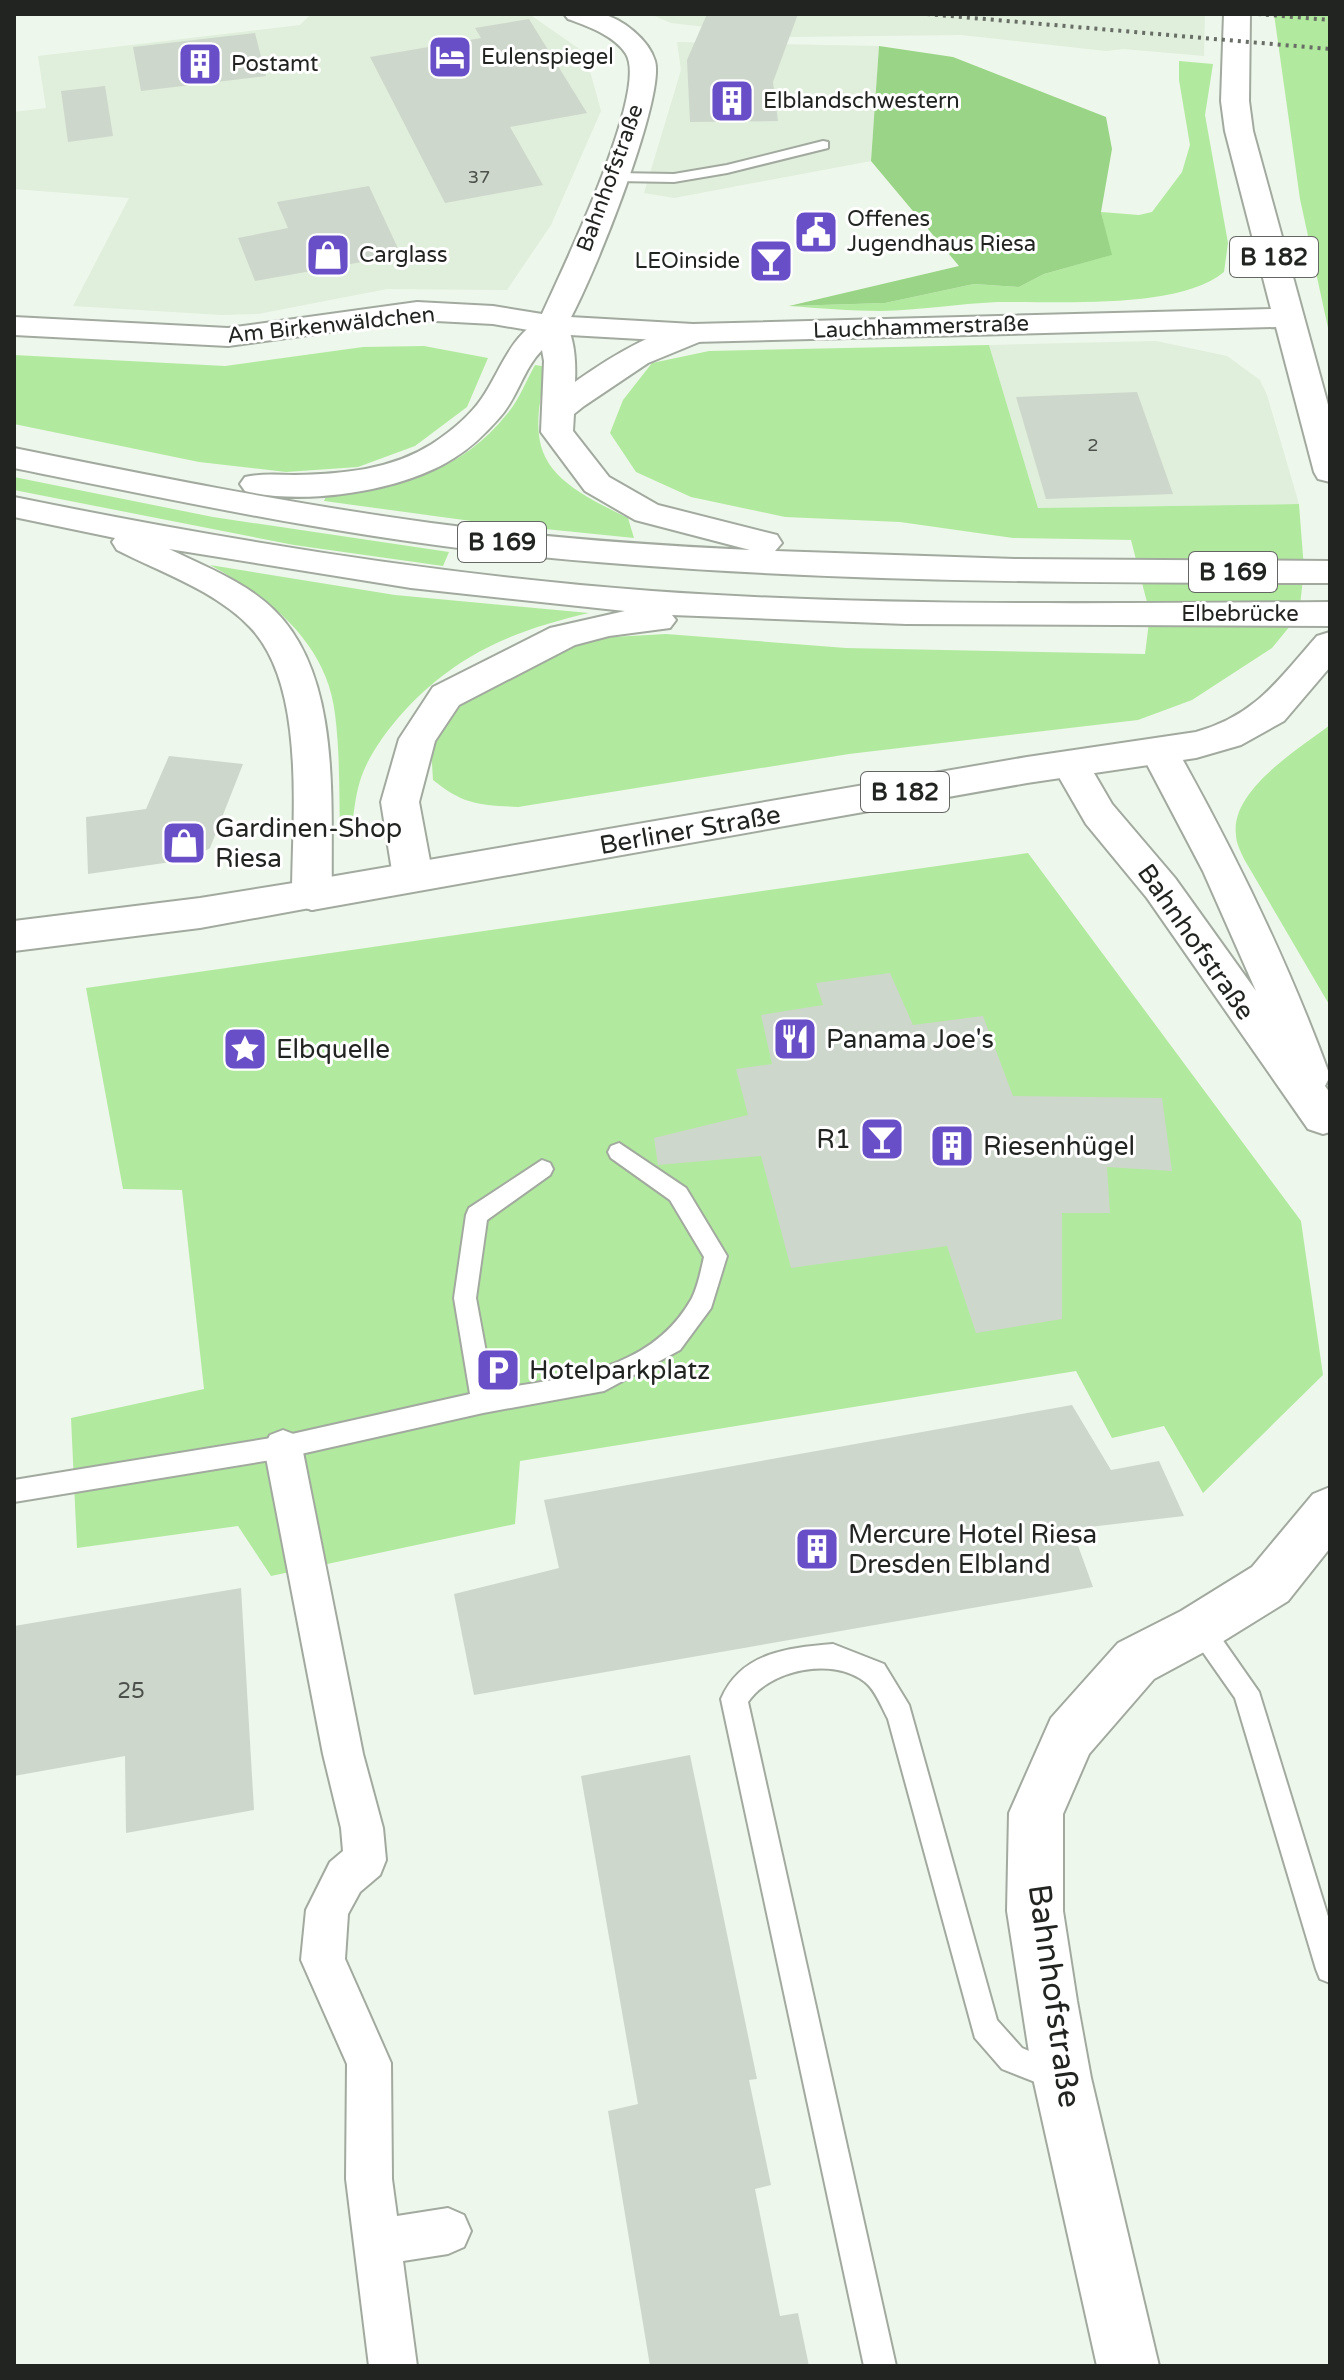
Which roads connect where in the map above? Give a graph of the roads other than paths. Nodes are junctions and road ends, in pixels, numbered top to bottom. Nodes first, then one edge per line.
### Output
1 (577, 14) edge
2 (1237, 14) edge
3 (823, 145) dead end
4 (615, 177) junction
5 (1291, 318) junction
6 (552, 325) junction
7 (14, 326) edge
8 (693, 333) junction
9 (556, 412) junction
10 (14, 458) edge
11 (1330, 472) edge
12 (114, 478) junction
13 (14, 507) edge
14 (95, 524) junction
15 (893, 568) junction
16 (1330, 572) edge
17 (787, 610) junction
18 (1330, 614) edge
19 (1330, 644) edge
20 (1160, 753) junction
21 (1071, 765) junction
22 (413, 877) junction
23 (312, 895) junction
24 (14, 936) edge
25 (1327, 1124) edge
26 (619, 1152) dead end
27 (542, 1169) dead end
28 (483, 1402) junction
29 (283, 1447) junction
30 (14, 1491) edge
31 (1330, 1510) edge
32 (1199, 1628) junction
33 (1330, 1969) edge
34 (1062, 2078) junction
35 (448, 2231) dead end
36 (377, 2242) junction
37 (393, 2366) edge
38 (880, 2366) edge
39 (1128, 2366) edge

1 - 4 main road, Bahnhofstraße
2 - 5 main road, B 182
3 - 4 lane
4 - 6 main road, Bahnhofstraße
5 - 8 main road, Lauchhammerstraße
5 - 11 main road, B 182
6 - 7 main road, Am Birkenwäldchen
6 - 8 main road, Lauchhammerstraße
6 - 9 main road
6 - 12 main road
8 - 9 main road
9 - 15 main road
10 - 12 main road, B 169
12 - 15 main road, B 169
13 - 14 main road, B 169
14 - 17 main road, B 169
14 - 23 main road
15 - 16 main road, Elbebrücke / B 169
17 - 18 main road, Elbebrücke / B 169
17 - 22 main road
19 - 20 main road, Berliner Straße / B 182
20 - 21 main road, Berliner Straße / B 182
20 - 25 main road, Bahnhofstraße
21 - 22 main road, Berliner Straße / B 182
21 - 25 main road, Bahnhofstraße
22 - 23 main road, Berliner Straße / B 182
23 - 24 main road, Berliner Straße
26 - 28 lane
27 - 28 lane
28 - 29 lane
29 - 30 lane
29 - 36 street
31 - 32 main road, Bahnhofstraße
32 - 33 lane
32 - 34 main road, Bahnhofstraße
34 - 38 lane
34 - 39 main road, Bahnhofstraße
35 - 36 street
36 - 37 street

